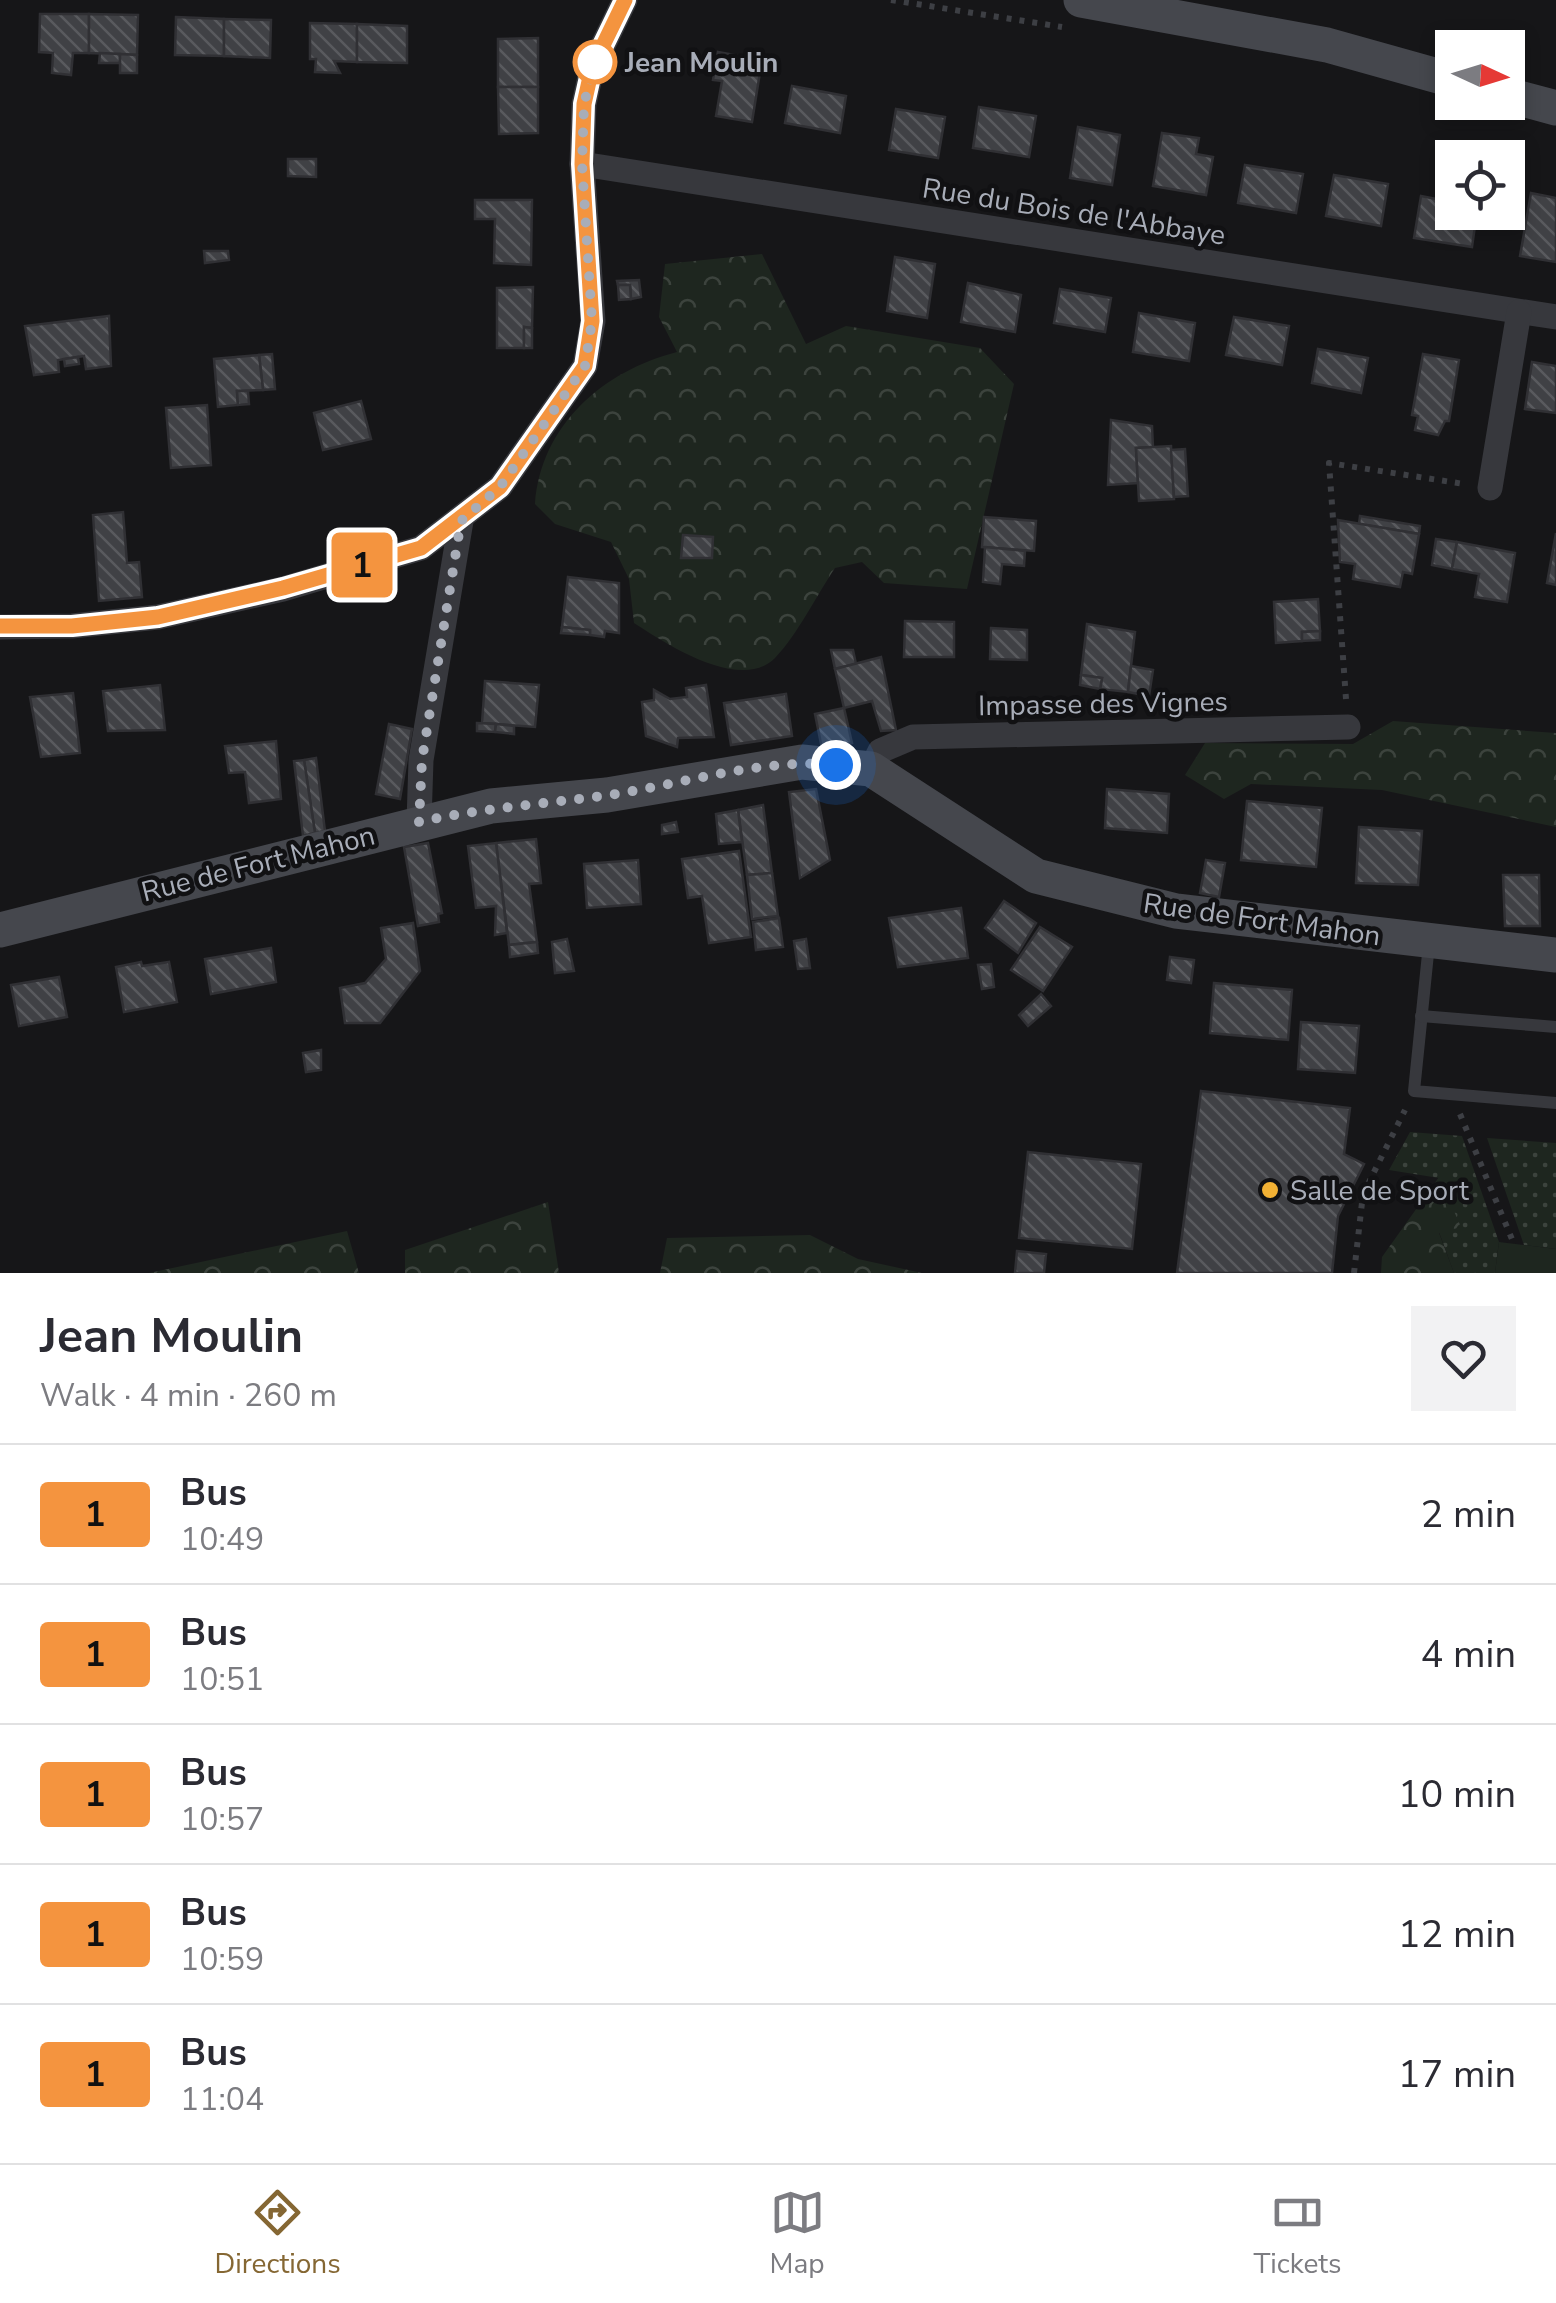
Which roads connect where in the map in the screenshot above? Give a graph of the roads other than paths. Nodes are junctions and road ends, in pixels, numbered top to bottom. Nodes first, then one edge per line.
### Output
1 (626, 0) edge
2 (1081, 0) edge
3 (1435, 75) edge
4 (1525, 99) edge
5 (1556, 108) edge
6 (582, 164) junction
7 (1519, 312) junction
8 (1556, 317) edge
9 (1490, 488) road end
10 (461, 521) junction
11 (0, 626) edge
12 (1348, 728) road end
13 (871, 768) junction
14 (419, 822) junction
15 (0, 930) edge
16 (1429, 942) junction
17 (1556, 955) edge
18 (1421, 1016) junction
19 (1556, 1027) edge
20 (1556, 1103) edge

1 - 6 street
2 - 3 street
4 - 5 street
6 - 7 street, Rue du Bois de l'Abbaye
6 - 10 street
7 - 8 street, Rue du Bois de l'Abbaye
7 - 9 street
10 - 11 street
10 - 14 street
12 - 13 street, Impasse des Vignes
13 - 14 street, Rue de Fort Mahon
13 - 16 street, Rue de Fort Mahon
14 - 15 street, Rue de Fort Mahon
16 - 17 street, Rue de Fort Mahon
16 - 18 lane
18 - 19 lane
18 - 20 lane

